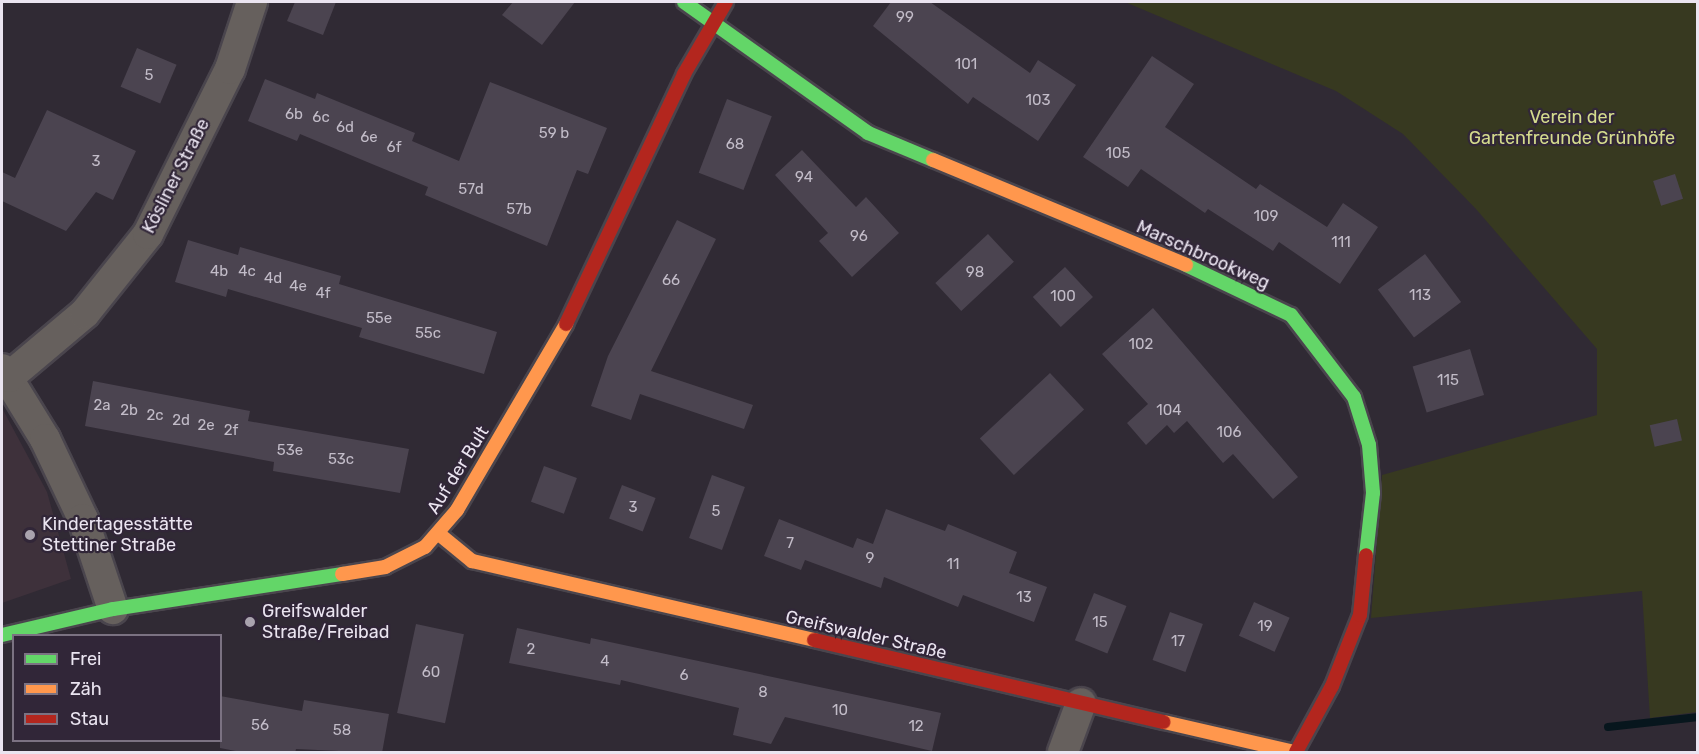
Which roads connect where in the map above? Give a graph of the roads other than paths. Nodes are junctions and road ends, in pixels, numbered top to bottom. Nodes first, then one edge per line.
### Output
1 (252, 2) edge
2 (684, 2) edge
3 (726, 2) edge
4 (712, 21) junction
5 (5, 373) edge
6 (439, 534) junction
7 (113, 609) junction
8 (2, 635) edge
9 (1081, 703) junction
10 (1063, 753) edge
11 (1295, 753) edge

1 - 5 street, Kösliner Straße
2 - 4 street, Marschbrookweg
3 - 4 street, Auf der Bult
4 - 6 street, Auf der Bult
4 - 11 street, Marschbrookweg
5 - 7 street
6 - 7 street, Auf der Bult
6 - 9 street, Greifswalder Straße
7 - 8 street, Auf der Bult
9 - 10 street
9 - 11 street, Greifswalder Straße

